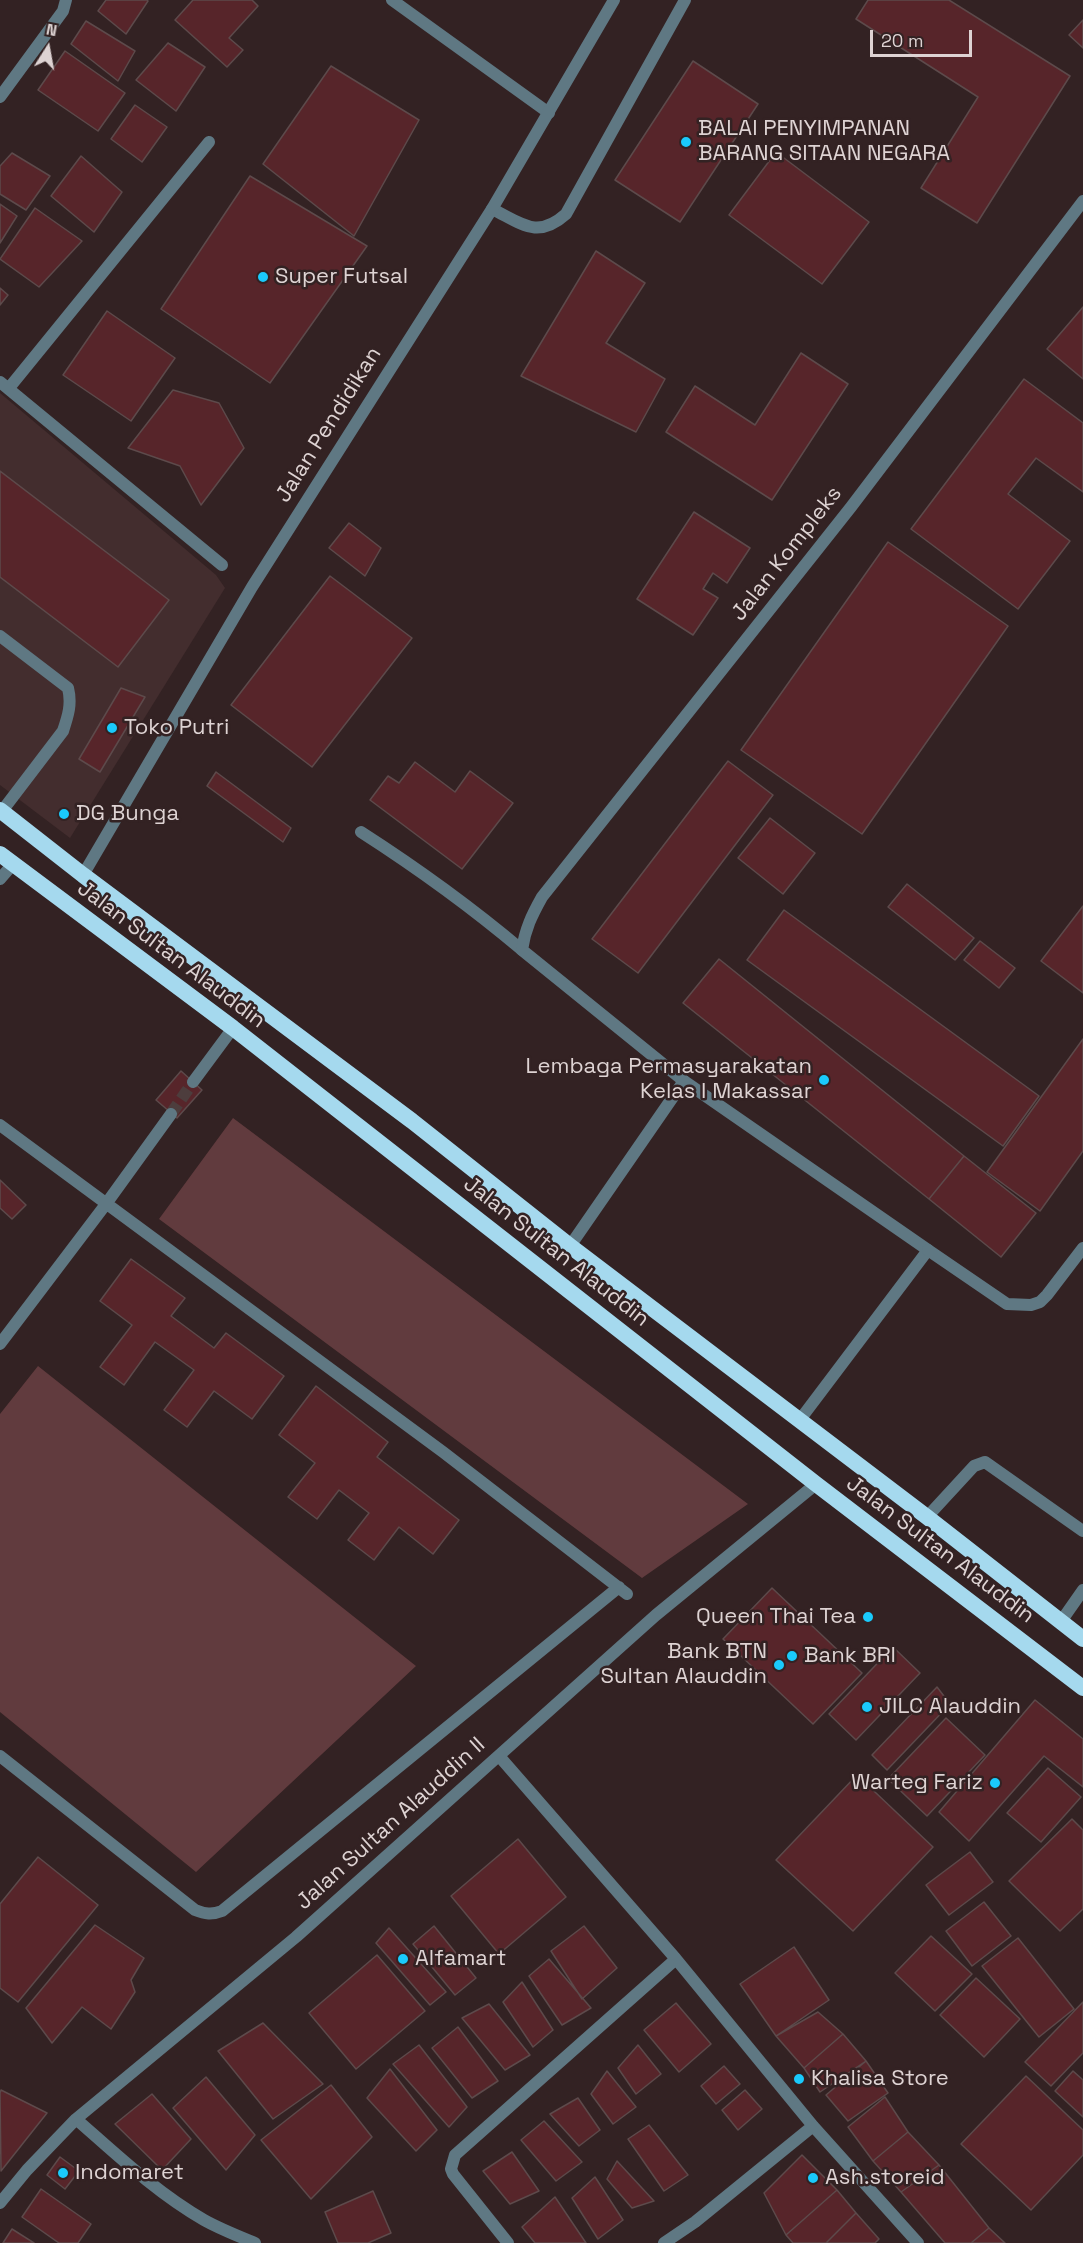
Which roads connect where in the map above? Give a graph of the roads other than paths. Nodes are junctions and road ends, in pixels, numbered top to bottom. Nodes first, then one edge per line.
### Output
1 (66, 0) edge
2 (392, 0) edge
3 (614, 0) edge
4 (685, 0) edge
5 (0, 97) edge
6 (549, 113) junction
7 (208, 142) dead end
8 (1083, 201) edge
9 (492, 209) junction
10 (5, 385) edge
11 (222, 565) dead end
12 (0, 636) edge
13 (1, 811) edge
14 (361, 832) dead end
15 (6, 859) edge
16 (83, 875) junction
17 (0, 879) edge
18 (522, 950) junction
19 (232, 1028) junction
20 (684, 1081) junction
21 (193, 1082) tunnel mouth
22 (171, 1114) tunnel mouth
23 (0, 1125) edge
24 (106, 1204) junction
25 (570, 1246) junction
26 (1083, 1248) edge
27 (928, 1250) junction
28 (0, 1344) edge
29 (799, 1421) junction
30 (816, 1484) junction
31 (927, 1516) junction
32 (1083, 1532) edge
33 (1083, 1590) edge
34 (1062, 1620) junction
35 (1083, 1639) edge
36 (1083, 1688) edge
37 (0, 1756) edge
38 (500, 1756) junction
39 (676, 1959) junction
40 (76, 2119) junction
41 (813, 2126) junction
42 (0, 2203) edge
43 (255, 2243) edge
44 (508, 2243) edge
45 (664, 2243) edge
46 (918, 2243) edge

1 - 5 street
2 - 6 street
3 - 6 street, Jalan Pendidikan
4 - 9 street
6 - 9 street, Jalan Pendidikan
7 - 10 street
8 - 18 street, Jalan Kompleks
9 - 16 street, Jalan Pendidikan
10 - 11 street
12 - 13 street
13 - 16 highway, Jalan Sultan Alauddin
14 - 18 street
15 - 17 street
15 - 19 highway, Jalan Sultan Alauddin
16 - 25 highway, Jalan Sultan Alauddin
18 - 20 street
19 - 21 street
19 - 30 highway, Jalan Sultan Alauddin
20 - 25 street
20 - 27 street
22 - 24 street
23 - 24 street
24 - 28 street
24 - 37 street
25 - 29 highway, Jalan Sultan Alauddin
26 - 27 street
27 - 29 street
29 - 31 highway, Jalan Sultan Alauddin
30 - 36 highway, Jalan Sultan Alauddin
30 - 38 street, Jalan Sultan Alauddin II
31 - 32 street
31 - 34 highway, Jalan Sultan Alauddin
33 - 34 street
34 - 35 highway, Jalan Sultan Alauddin
38 - 39 street
38 - 40 street, Jalan Sultan Alauddin II
39 - 41 street
39 - 44 street
40 - 42 street, Jalan Sultan Alauddin II
40 - 43 street
41 - 45 street
41 - 46 street

